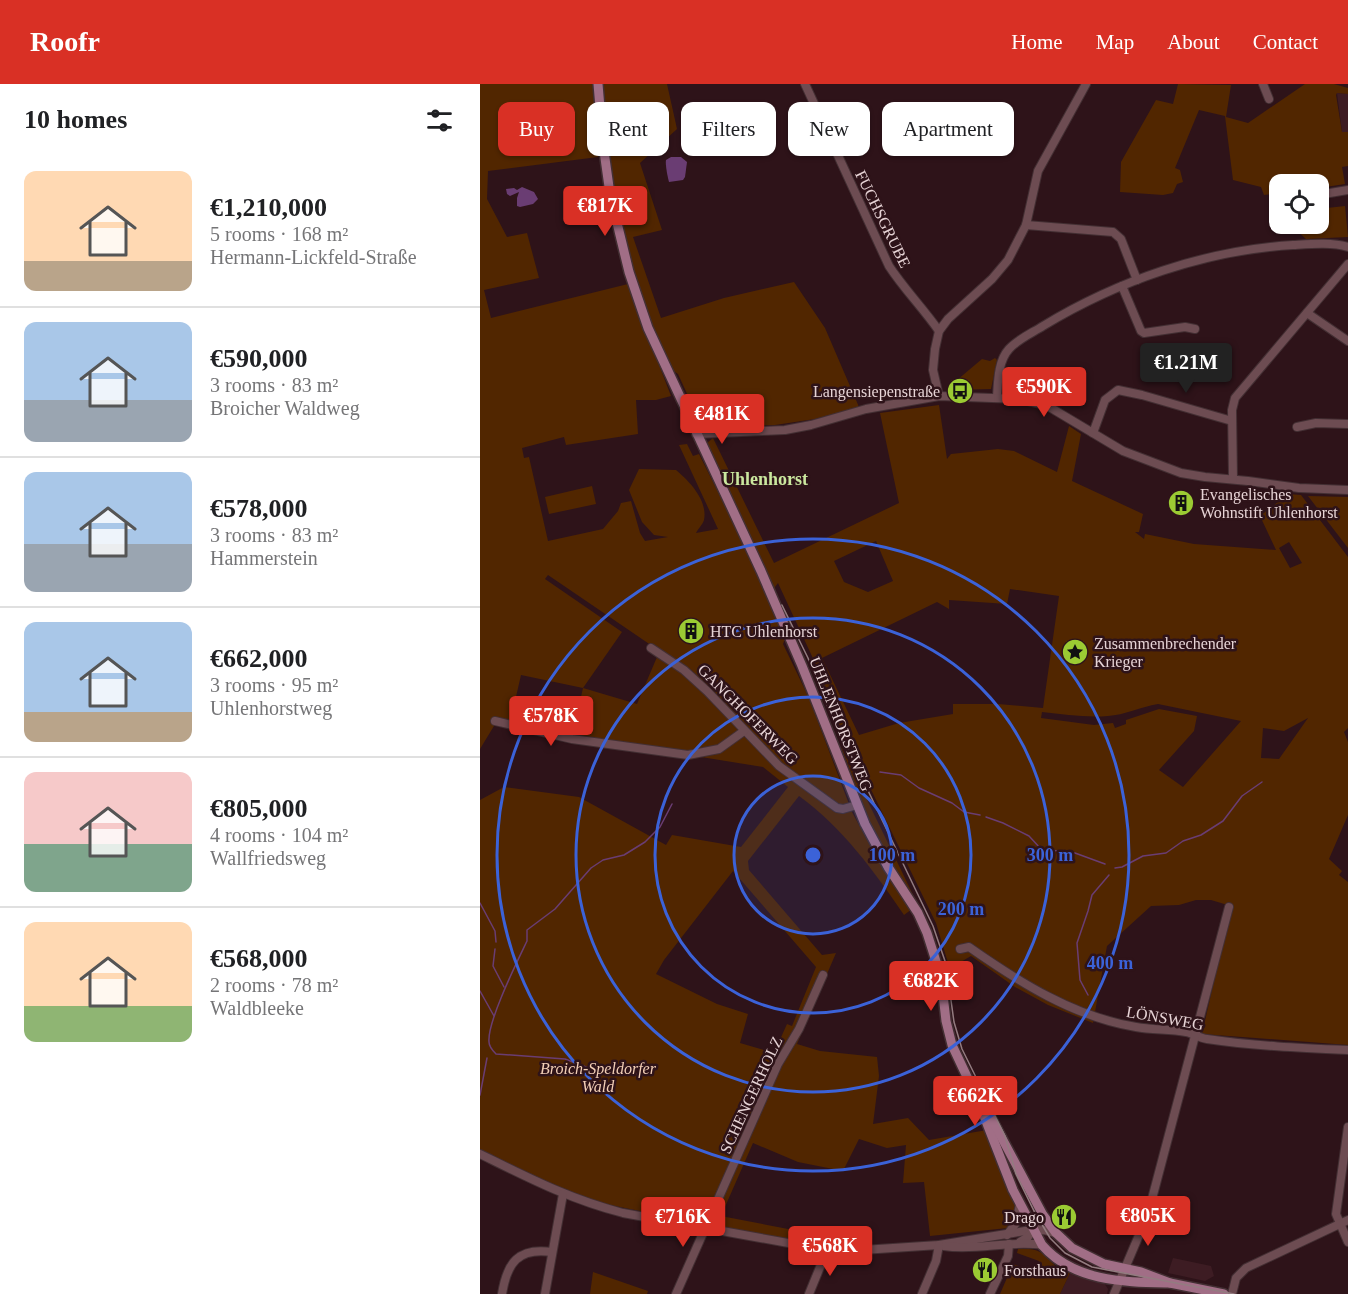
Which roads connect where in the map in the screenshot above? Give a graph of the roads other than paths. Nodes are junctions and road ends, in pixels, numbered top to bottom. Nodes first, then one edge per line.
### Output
1 (598, 84) edge
2 (805, 84) edge
3 (1086, 84) edge
4 (1263, 84) edge
5 (1269, 99) dead end
6 (1348, 190) edge
7 (1329, 193) edge
8 (1026, 225) junction
9 (1348, 247) edge
10 (1348, 264) edge
11 (1137, 280) junction
12 (1122, 286) junction
13 (1308, 313) junction
14 (1195, 329) dead end
15 (939, 331) junction
16 (1348, 341) edge
17 (939, 396) junction
18 (997, 397) junction
19 (1232, 421) junction
20 (1348, 424) edge
21 (1297, 427) dead end
22 (1093, 433) junction
23 (696, 434) junction
24 (1233, 479) junction
25 (1348, 490) edge
26 (651, 648) dead end
27 (495, 721) dead end
28 (744, 732) junction
29 (857, 805) junction
30 (1229, 907) dead end
31 (960, 949) dead end
32 (823, 975) dead end
33 (1195, 1036) junction
34 (1348, 1050) edge
35 (977, 1098) junction
36 (1348, 1127) edge
37 (480, 1154) edge
38 (562, 1194) junction
39 (1020, 1204) junction
40 (1043, 1215) junction
41 (1348, 1220) edge
42 (1340, 1225) junction
43 (706, 1228) junction
44 (1034, 1231) junction
45 (1056, 1233) junction
46 (1007, 1235) junction
47 (1019, 1242) junction
48 (1348, 1242) edge
49 (1009, 1244) junction
50 (939, 1245) junction
51 (1042, 1245) junction
52 (828, 1250) junction
53 (552, 1252) junction
54 (1124, 1269) junction
55 (1119, 1280) junction
56 (1170, 1283) junction
57 (502, 1294) edge
58 (545, 1294) edge
59 (676, 1294) edge
60 (809, 1294) edge
61 (922, 1294) edge
62 (990, 1294) edge
63 (1114, 1294) edge
64 (1224, 1294) edge
65 (1232, 1294) edge

1 - 23 main road, UHLENHORSTWEG
2 - 15 street, FUCHSGRUBE
3 - 8 street
4 - 5 street
6 - 7 street
8 - 11 street
8 - 15 street
9 - 11 street
10 - 13 street
11 - 12 street
12 - 14 street
12 - 18 street
13 - 16 street
13 - 19 street
15 - 17 street
17 - 18 street
17 - 23 street
18 - 22 street
19 - 22 street
19 - 24 street
20 - 21 street
22 - 24 street
23 - 29 main road, UHLENHORSTWEG
24 - 25 street
26 - 28 street, GANGHOFERWEG
27 - 28 street
28 - 29 street, GANGHOFERWEG
29 - 35 main road, UHLENHORSTWEG
30 - 33 street
31 - 33 street, LÖNSWEG
32 - 43 street, SCHENGERHOLZ
33 - 34 street, LÖNSWEG
33 - 54 street
35 - 39 main road, UHLENHORSTWEG
35 - 40 main road, UHLENHORSTWEG
36 - 42 street
37 - 38 street
38 - 43 street
38 - 53 street
39 - 44 main road, UHLENHORSTWEG
39 - 46 street
40 - 44 street
40 - 45 main road, UHLENHORSTWEG
41 - 42 street
42 - 48 street
42 - 65 street
43 - 52 street
43 - 59 street, SCHENGERHOLZ
44 - 45 street
44 - 46 street
44 - 47 street
44 - 51 main road, UHLENHORSTWEG
45 - 54 main road, UHLENHORSTWEG
46 - 50 street
47 - 49 street
47 - 51 street
49 - 50 street
49 - 62 street
50 - 52 street
50 - 61 street
51 - 55 main road
52 - 60 street
53 - 57 street
53 - 58 street
54 - 55 street
54 - 56 main road, UHLENHORSTWEG
55 - 56 main road
55 - 63 street
56 - 64 main road

